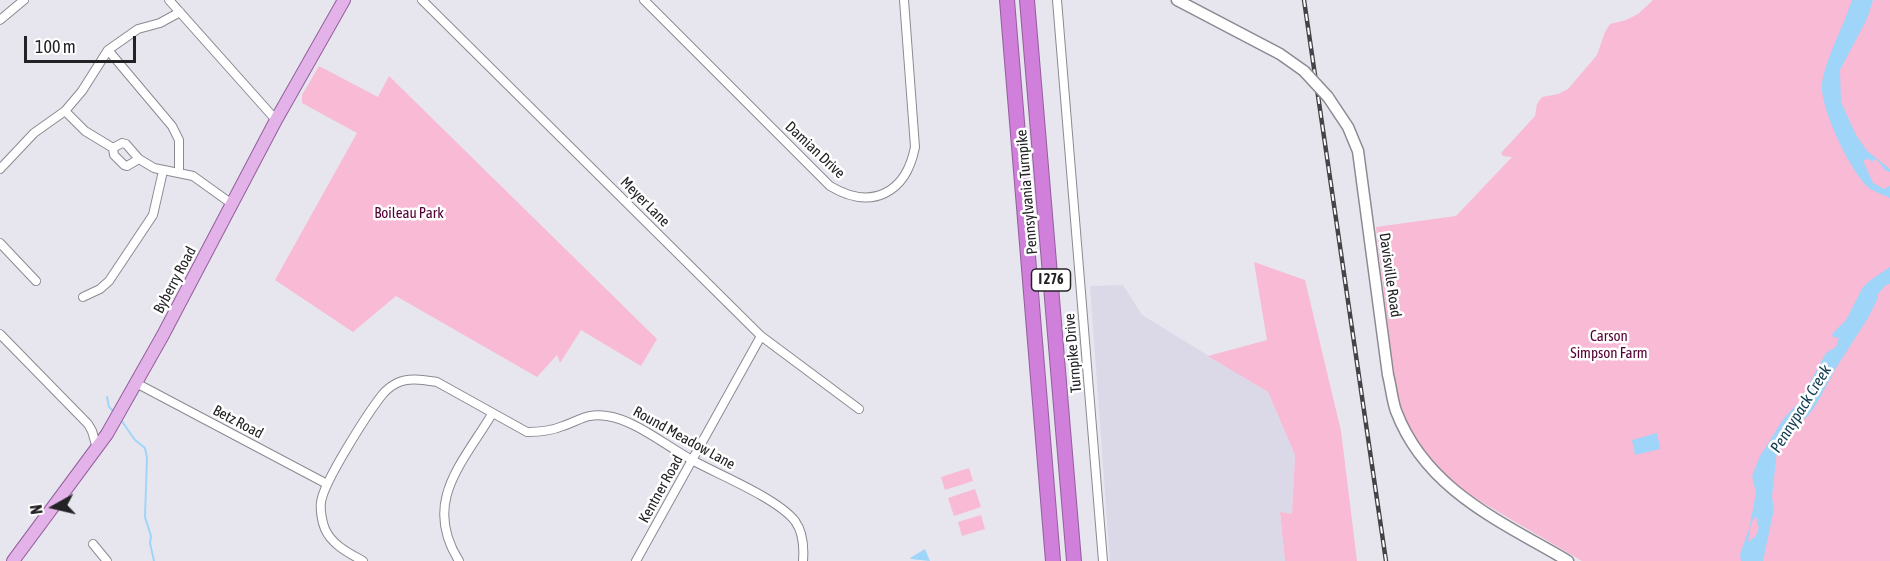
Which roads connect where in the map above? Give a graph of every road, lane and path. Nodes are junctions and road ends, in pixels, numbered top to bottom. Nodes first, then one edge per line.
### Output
1 (24, 0) edge
2 (169, 0) edge
3 (344, 0) edge
4 (422, 0) edge
5 (644, 0) edge
6 (904, 0) edge
7 (1007, 0) edge
8 (1028, 0) edge
9 (1058, 0) edge
10 (1177, 0) edge
11 (180, 12) junction
12 (0, 20) edge
13 (108, 50) junction
14 (65, 111) junction
15 (276, 120) junction
16 (113, 148) junction
17 (140, 159) junction
18 (0, 169) edge
19 (163, 171) junction
20 (179, 172) junction
21 (232, 204) junction
22 (0, 243) edge
23 (36, 281) dead end
24 (83, 297) dead end
25 (761, 336) junction
26 (2, 337) edge
27 (136, 383) junction
28 (859, 409) dead end
29 (492, 414) junction
30 (97, 448) junction
31 (692, 460) junction
32 (327, 484) junction
33 (93, 544) dead end
34 (13, 561) edge
35 (107, 561) edge
36 (363, 561) edge
37 (459, 561) edge
38 (636, 561) edge
39 (803, 561) edge
40 (1053, 561) edge
41 (1074, 561) edge
42 (1104, 561) edge
43 (1568, 561) edge

1 - 12 street
2 - 11 street
3 - 15 main road, Byberry Road
4 - 25 street, Meyer Lane
5 - 6 street, Damian Drive
7 - 40 highway, Pennsylvania Turnpike / I 276
8 - 41 highway, Pennsylvania Turnpike / I 276
9 - 42 street, Turnpike Drive
10 - 43 street, Davisville Road, bridge
11 - 13 street
11 - 15 street
13 - 14 street
13 - 20 street
14 - 16 street
14 - 18 street
15 - 21 main road, Byberry Road
16 - 17 street
16 - 17 street
17 - 19 street
19 - 20 street
19 - 24 street
20 - 21 street
21 - 27 main road, Byberry Road
22 - 23 street
25 - 28 street, Meyer Lane
25 - 31 street, Kentner Road
26 - 30 street
27 - 30 main road, Byberry Road
27 - 32 street, Betz Road
29 - 31 street, Round Meadow Lane
29 - 32 street, Round Meadow Lane
29 - 37 street
30 - 34 main road, Byberry Road
31 - 38 street, Kentner Road
31 - 39 street, Round Meadow Lane
32 - 36 street
33 - 35 street

